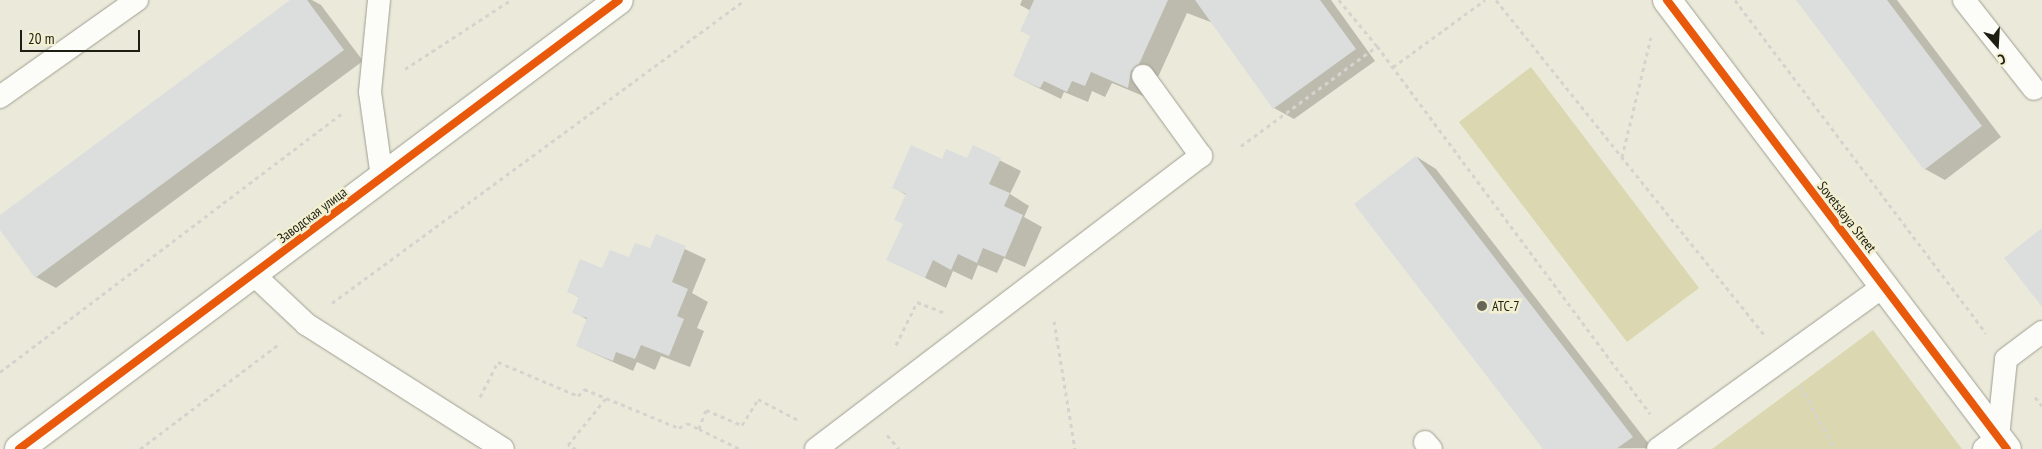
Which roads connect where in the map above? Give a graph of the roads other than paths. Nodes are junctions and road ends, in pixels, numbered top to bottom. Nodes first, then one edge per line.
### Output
1 (137, 0) edge
2 (379, 0) edge
3 (619, 0) edge
4 (1667, 0) edge
5 (1964, 0) edge
6 (1144, 76) dead end
7 (2034, 89) dead end
8 (0, 97) edge
9 (382, 178) junction
10 (253, 274) junction
11 (1884, 285) junction
12 (2042, 332) edge
13 (1664, 445) edge
14 (1996, 445) edge
15 (19, 449) edge
16 (504, 449) edge
17 (816, 449) edge

1 - 8 lane
2 - 9 lane
3 - 9 street, Заводская улица
4 - 11 street, Sovetskaya Street
5 - 7 lane
6 - 17 lane
9 - 10 street, Заводская улица
10 - 15 street, Заводская улица
10 - 16 lane
11 - 13 lane
11 - 14 street, Sovetskaya Street
12 - 14 lane

